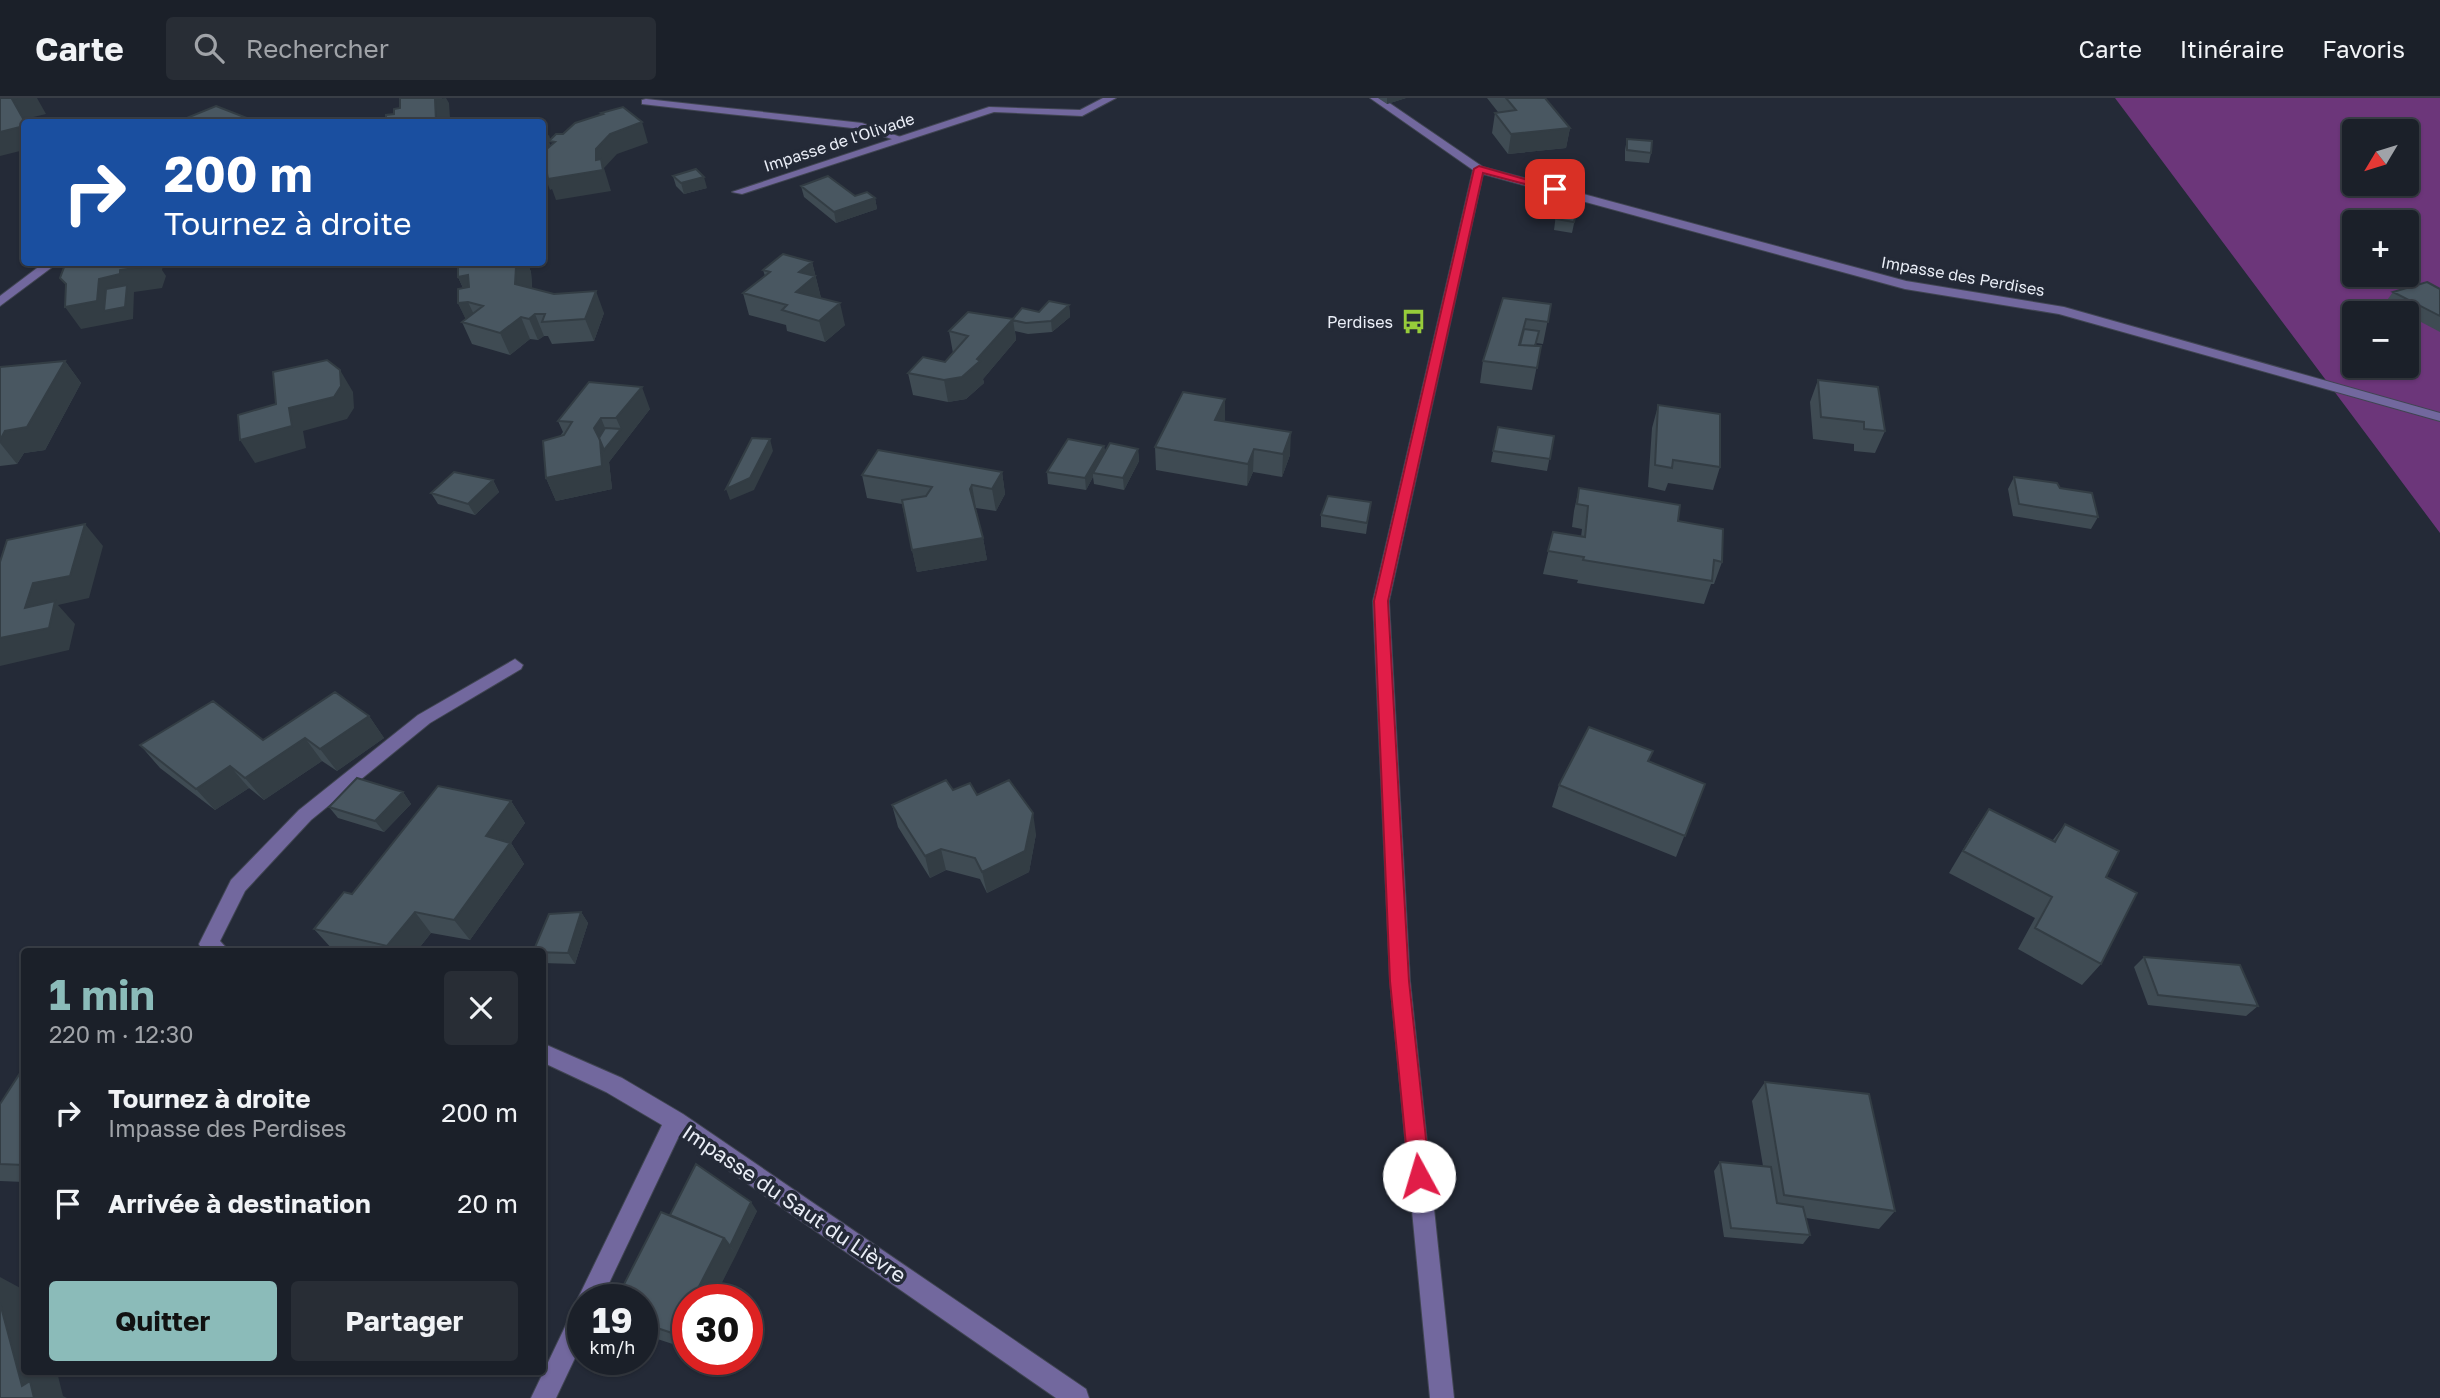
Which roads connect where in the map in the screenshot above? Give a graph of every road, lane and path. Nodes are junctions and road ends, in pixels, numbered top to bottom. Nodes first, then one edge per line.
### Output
1 (1111, 98) edge
2 (1375, 98) edge
3 (646, 102) dead end
4 (901, 139) junction
5 (1479, 169) junction
6 (738, 191) dead end
7 (48, 266) edge
8 (0, 302) edge
9 (2440, 417) edge
10 (515, 665) dead end
11 (214, 948) edge
12 (546, 1054) edge
13 (675, 1121) junction
14 (597, 1284) edge
15 (567, 1348) edge
16 (543, 1398) edge
17 (1077, 1398) edge
18 (1442, 1398) edge

1 - 4 street, Impasse de l'Olivade
2 - 5 street, Impasse des Perdises
3 - 4 street
4 - 6 street, Impasse de l'Olivade
5 - 9 street, Impasse des Perdises
5 - 18 street
7 - 8 street
10 - 11 street
12 - 13 street
13 - 14 street, Impasse du Saut du Lièvre
13 - 17 street, Impasse du Saut du Lièvre
15 - 16 street

